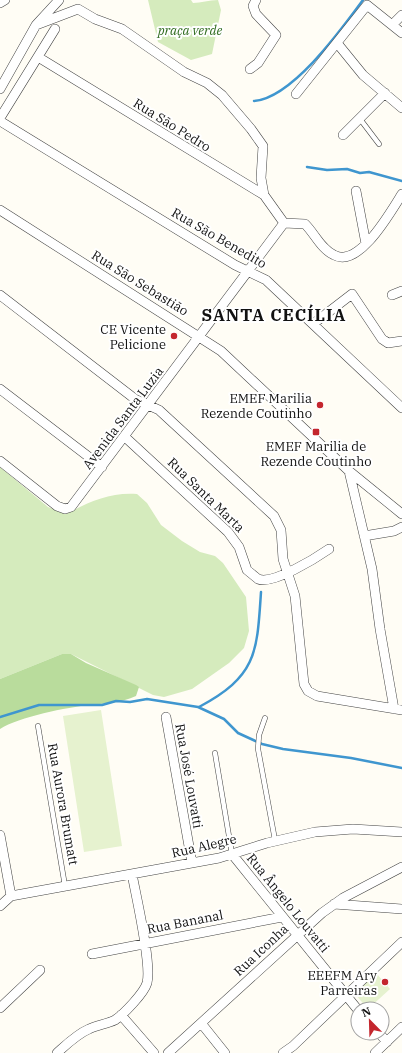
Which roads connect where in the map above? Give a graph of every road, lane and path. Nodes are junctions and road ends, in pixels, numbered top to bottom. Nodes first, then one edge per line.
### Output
1 (5, 0) edge
2 (58, 0) edge
3 (256, 0) edge
4 (367, 2) edge
5 (0, 3) edge
6 (402, 15) edge
7 (36, 25) junction
8 (392, 25) junction
9 (55, 29) dead end
10 (402, 33) edge
11 (337, 43) junction
12 (38, 57) junction
13 (250, 69) dead end
14 (0, 89) edge
15 (385, 93) junction
16 (296, 94) dead end
17 (402, 108) edge
18 (360, 119) junction
19 (0, 120) edge
20 (343, 135) dead end
21 (379, 144) dead end
22 (356, 191) dead end
23 (402, 194) edge
24 (264, 195) junction
25 (0, 210) edge
26 (284, 222) junction
27 (366, 244) junction
28 (249, 272) junction
29 (402, 291) edge
30 (0, 295) edge
31 (392, 295) dead end
32 (313, 324) junction
33 (199, 336) junction
34 (402, 341) edge
35 (0, 389) edge
36 (148, 405) junction
37 (402, 408) edge
38 (125, 437) junction
39 (0, 461) edge
40 (102, 467) junction
41 (349, 471) junction
42 (402, 514) edge
43 (402, 528) edge
44 (364, 536) junction
45 (329, 549) dead end
46 (288, 573) junction
47 (398, 710) edge
48 (166, 717) dead end
49 (265, 718) dead end
50 (38, 726) dead end
51 (215, 753) dead end
52 (402, 832) edge
53 (0, 835) edge
54 (276, 840) junction
55 (232, 854) junction
56 (192, 863) junction
57 (402, 867) edge
58 (132, 874) junction
59 (66, 886) junction
60 (11, 896) junction
61 (334, 904) junction
62 (0, 906) edge
63 (402, 909) edge
64 (282, 916) junction
65 (297, 935) junction
66 (402, 942) edge
67 (144, 944) junction
68 (92, 954) dead end
69 (40, 970) dead end
70 (345, 995) junction
71 (350, 1001) edge
72 (0, 1008) edge
73 (121, 1015) junction
74 (201, 1023) junction
75 (402, 1027) edge
76 (387, 1042) joint
77 (296, 1050) edge
78 (57, 1053) edge
79 (154, 1053) edge
80 (168, 1053) edge
81 (225, 1053) edge
82 (283, 1053) edge
83 (375, 1053) edge

1 - 5 street
2 - 7 street
3 - 13 street
4 - 8 street
4 - 11 street
6 - 8 street
7 - 14 street
7 - 24 street
8 - 10 street
9 - 12 street
11 - 15 street
11 - 16 street
12 - 19 street
12 - 24 street, Rua São Pedro
15 - 17 street
15 - 18 street
18 - 20 street
18 - 21 lane
19 - 28 street, Rua São Benedito
22 - 27 street
23 - 27 street
24 - 26 street, Rua São Pedro
25 - 33 street, Rua São Sebastião
26 - 27 street
26 - 28 street, Avenida Santa Luzia
28 - 32 street, Rua São Benedito
28 - 33 street, Avenida Santa Luzia
29 - 31 street
30 - 36 street
32 - 34 street
32 - 37 street, Rua São Benedito
33 - 36 street, Avenida Santa Luzia
33 - 41 street, Rua São Sebastião
35 - 40 street
36 - 38 street, Avenida Santa Luzia
36 - 46 street
38 - 40 street, Avenida Santa Luzia
38 - 46 street, Rua Santa Marta
39 - 40 street, Avenida Santa Luzia
41 - 42 street, Rua São Sebastião
41 - 44 street
43 - 44 street
44 - 47 street
45 - 46 street
46 - 47 street
48 - 56 street, Rua José Louvatti
49 - 54 lane
50 - 59 lane, Rua Aurora Brumatt
51 - 55 lane, Rua Ângelo Louvatti
52 - 54 street, Rua Alegre
53 - 60 street
54 - 55 street, Rua Alegre
55 - 56 street, Rua Alegre
55 - 64 street, Rua Ângelo Louvatti
56 - 58 street, Rua Alegre
57 - 61 street, Rua Iconha
58 - 59 street, Rua Alegre
58 - 67 street
59 - 60 street, Rua Alegre
60 - 62 street
61 - 63 street
61 - 65 street, Rua Iconha
64 - 65 street, Rua Ângelo Louvatti
64 - 67 street, Rua Bananal
65 - 70 street, Rua Ângelo Louvatti
65 - 74 street, Rua Iconha
66 - 70 street
67 - 68 street, Rua Bananal
67 - 73 street
69 - 72 street
70 - 71 street, Rua Ângelo Louvatti
70 - 77 street
73 - 78 street
73 - 79 street
74 - 80 street, Rua Iconha
74 - 81 street
75 - 76 street
76 - 83 street
77 - 82 street

